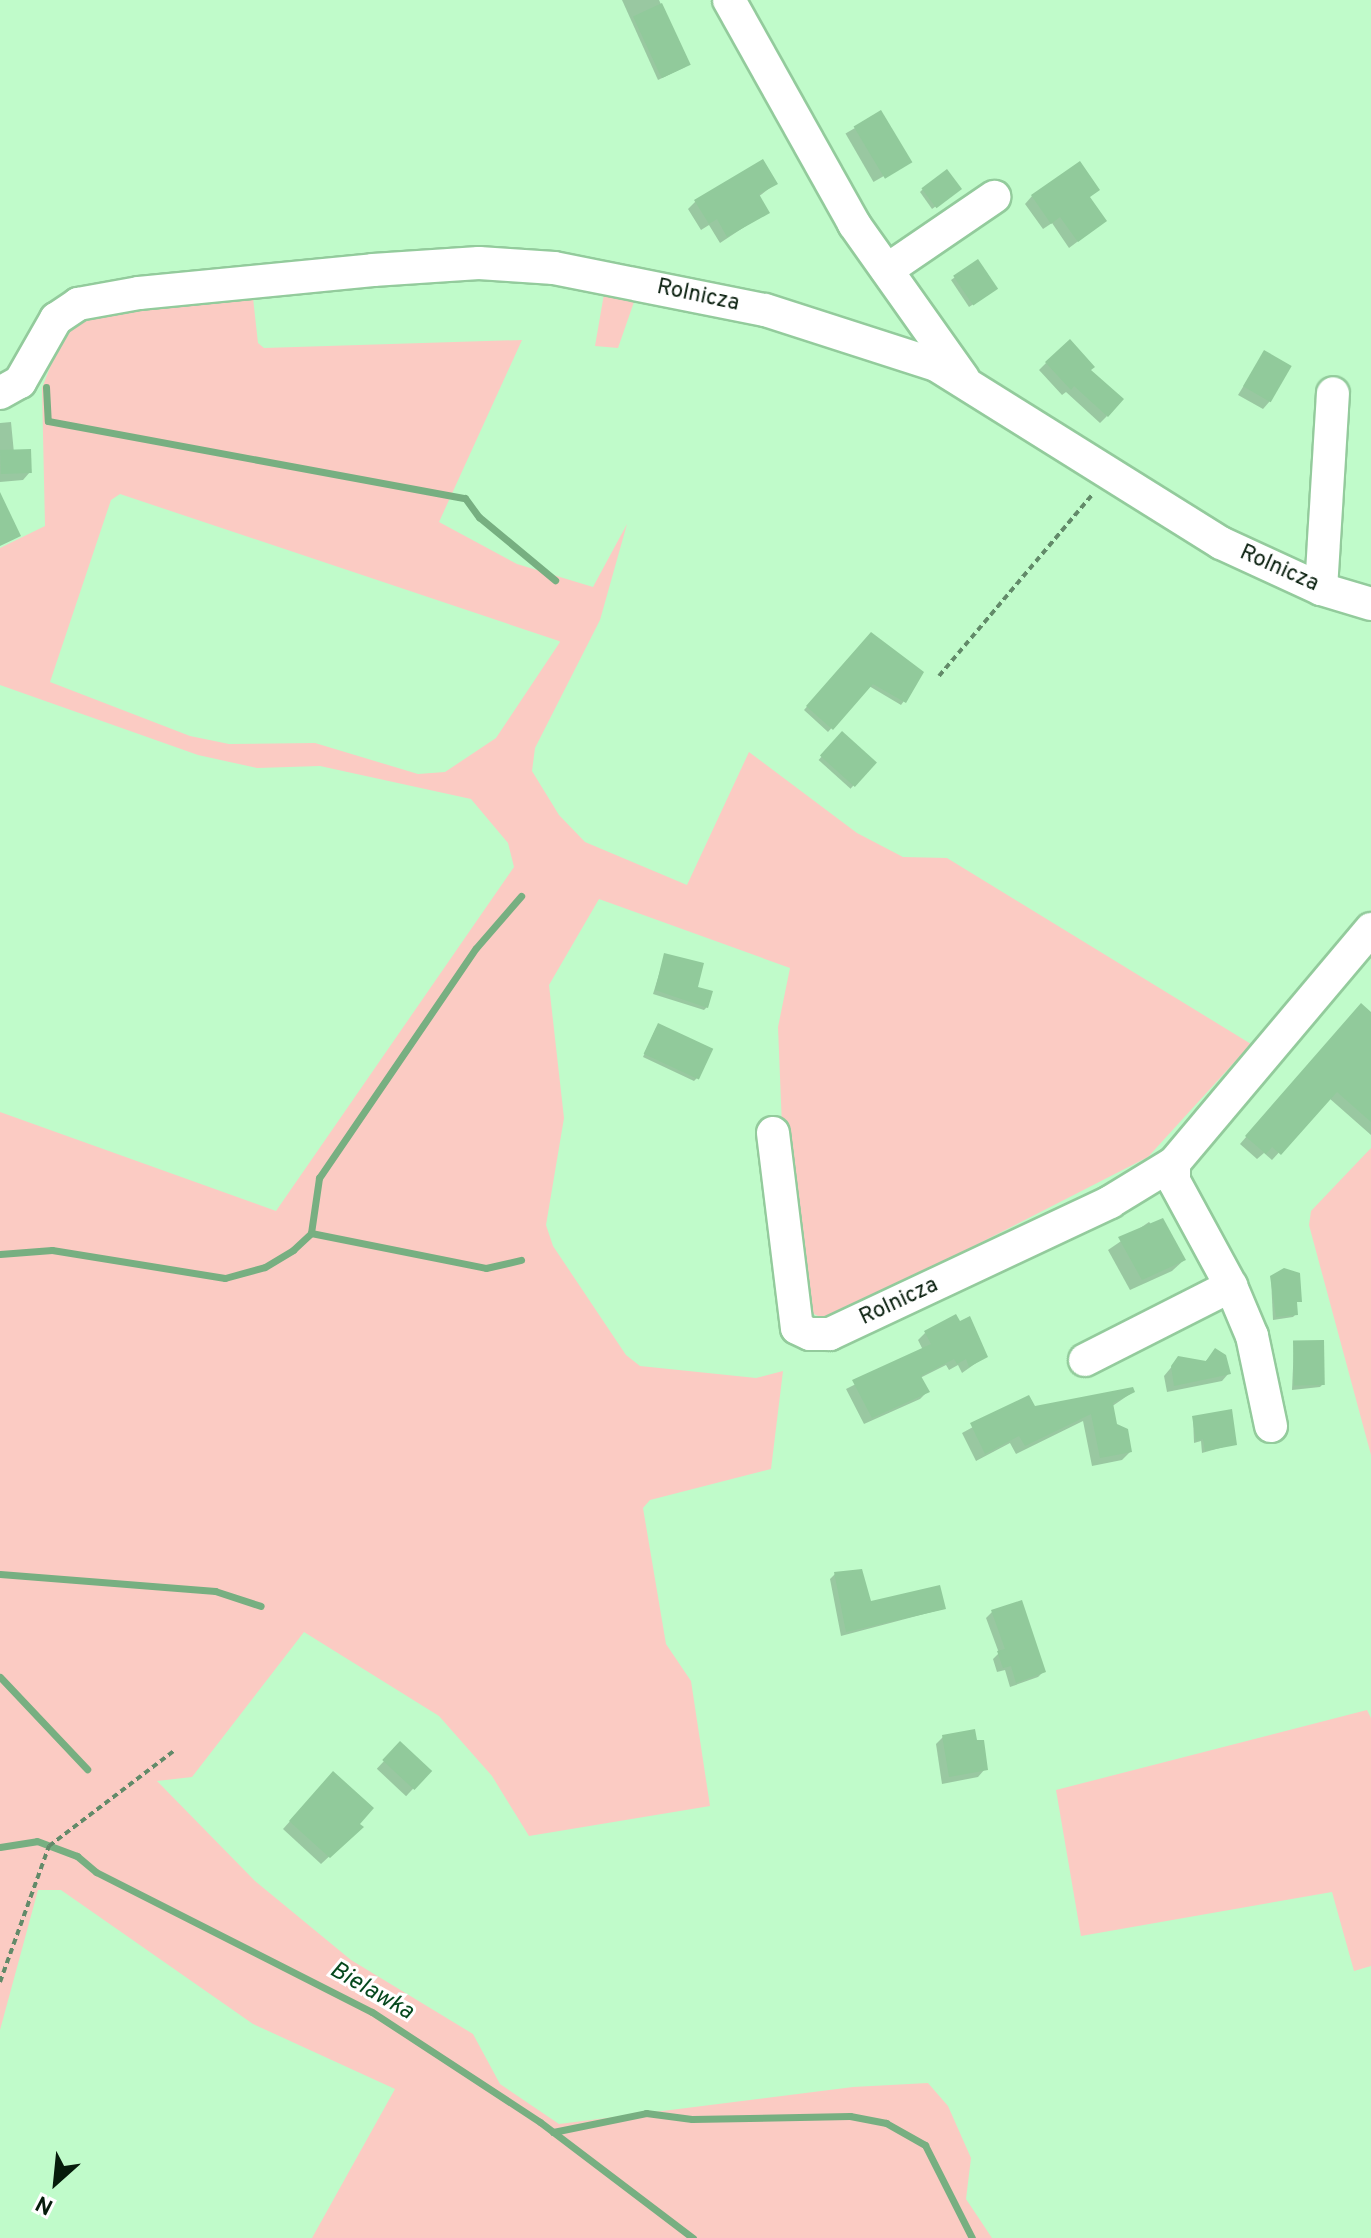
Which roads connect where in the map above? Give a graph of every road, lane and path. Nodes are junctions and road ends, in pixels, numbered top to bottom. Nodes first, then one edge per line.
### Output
1 (729, 0) edge
2 (994, 197) dead end
3 (887, 270) junction
4 (966, 385) junction
5 (0, 393) edge
6 (1333, 393) dead end
7 (1109, 475) junction
8 (1321, 589) junction
9 (1371, 604) edge
10 (939, 676) dead end
11 (1371, 929) edge
12 (773, 1133) dead end
13 (1174, 1163) junction
14 (1231, 1286) junction
15 (1085, 1360) dead end
16 (1271, 1426) dead end
17 (175, 1750) dead end
18 (0, 1982) edge

1 - 3 street
2 - 3 street
3 - 4 street
4 - 5 street, Rolnicza
4 - 7 street, Rolnicza
6 - 8 street
7 - 8 street, Rolnicza
7 - 10 path
8 - 9 street, Rolnicza
11 - 13 street, Rolnicza
12 - 13 street, Rolnicza
13 - 14 street
14 - 15 street
14 - 16 street
17 - 18 path

